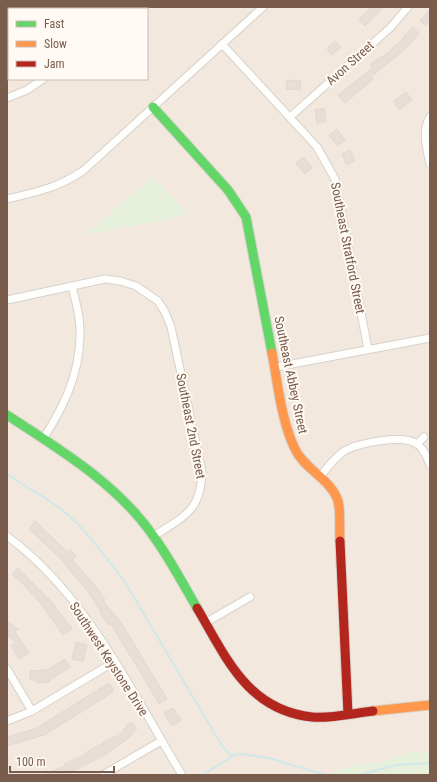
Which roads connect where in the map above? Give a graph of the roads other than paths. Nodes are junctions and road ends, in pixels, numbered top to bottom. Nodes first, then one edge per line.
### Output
1 (263, 7) edge
2 (408, 7) edge
3 (222, 44) junction
4 (41, 80) edge
5 (7, 98) edge
6 (153, 107) junction
7 (290, 117) junction
8 (425, 120) edge
9 (430, 164) edge
10 (7, 199) edge
11 (72, 286) junction
12 (7, 300) edge
13 (430, 338) edge
14 (368, 349) junction
15 (276, 367) junction
16 (7, 415) edge
17 (424, 437) dead end
18 (42, 440) junction
19 (417, 444) junction
20 (430, 464) edge
21 (320, 477) junction
22 (7, 536) edge
23 (154, 536) junction
24 (250, 597) dead end
25 (205, 623) junction
26 (114, 662) junction
27 (7, 669) edge
28 (430, 705) edge
29 (32, 711) junction
30 (348, 714) junction
31 (7, 721) edge
32 (161, 741) junction
33 (103, 775) edge
34 (182, 775) edge

1 - 3 street
2 - 7 street, Avon Street
3 - 6 street
3 - 7 street, Southeast Stratford Street
4 - 5 street
6 - 10 street
6 - 15 street, Southeast Abbey Street
7 - 14 street, Southeast Stratford Street
8 - 9 street
11 - 12 street, Southeast 2nd Street
11 - 18 street
11 - 23 street, Southeast 2nd Street
13 - 14 street
14 - 15 street
15 - 21 street, Southeast Abbey Street
16 - 18 street
17 - 19 street
18 - 23 street
19 - 20 street
19 - 21 street
21 - 30 street, Southeast Abbey Street
22 - 26 street, Southwest Keystone Drive
23 - 25 street
24 - 25 street
25 - 30 street
26 - 29 street
26 - 32 street, Southwest Keystone Drive
27 - 29 street
28 - 30 street
29 - 31 street
32 - 33 street
32 - 34 street, Southwest Keystone Drive

